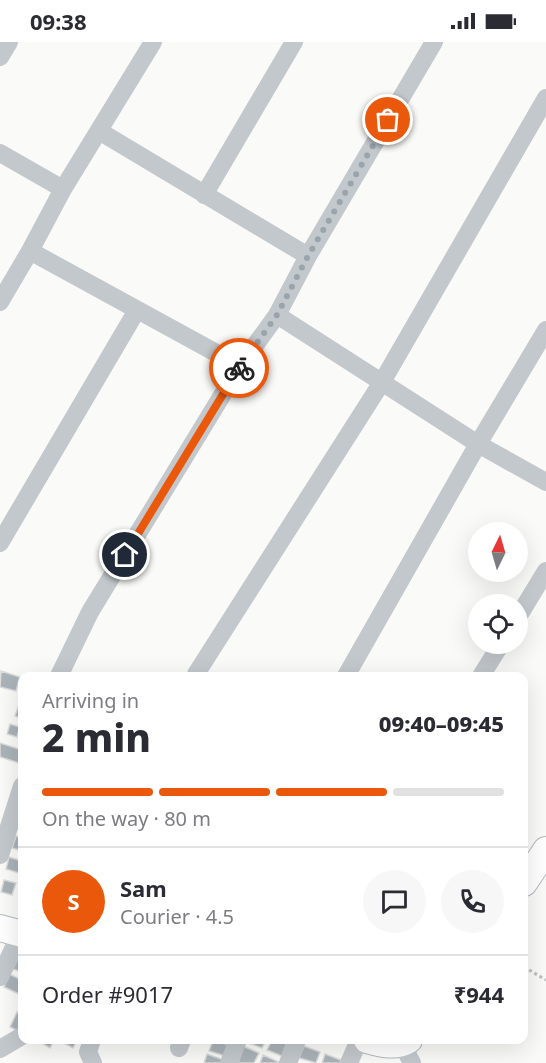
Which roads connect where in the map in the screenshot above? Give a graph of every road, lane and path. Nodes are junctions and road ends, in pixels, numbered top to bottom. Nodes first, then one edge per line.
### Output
1 (9, 42) edge
2 (153, 42) edge
3 (294, 42) edge
4 (434, 42) edge
5 (0, 57) edge
6 (546, 98) edge
7 (99, 131) junction
8 (0, 153) edge
9 (63, 189) junction
10 (204, 195) junction
11 (30, 251) junction
12 (308, 256) junction
13 (0, 302) edge
14 (137, 310) junction
15 (277, 315) junction
16 (546, 330) edge
17 (240, 366) junction
18 (382, 382) junction
19 (478, 444) junction
20 (546, 482) edge
21 (0, 543) edge
22 (546, 571) edge
23 (528, 601) edge
24 (495, 654) edge
25 (61, 672) edge
26 (197, 672) edge
27 (348, 672) edge
28 (484, 672) edge
29 (18, 799) edge
30 (546, 850) edge
31 (0, 855) edge
32 (528, 877) edge
33 (14, 932) edge
34 (528, 969) edge
35 (0, 977) edge
36 (546, 980) edge
37 (18, 1038) edge
38 (91, 1044) edge
39 (236, 1044) edge
40 (295, 1044) edge
41 (388, 1044) edge
42 (0, 1049) edge
43 (93, 1063) edge
44 (229, 1063) edge
45 (288, 1063) edge
46 (350, 1063) edge

1 - 5 street
2 - 7 street
3 - 10 street
4 - 12 street
6 - 18 street
7 - 9 street
7 - 10 street
8 - 9 street
9 - 11 street
10 - 12 street
11 - 13 street
11 - 14 street
12 - 15 street
14 - 17 street
14 - 21 street
15 - 17 street
15 - 18 street
16 - 19 street
17 - 25 street
18 - 19 street
18 - 26 street
19 - 20 street
19 - 27 street
22 - 23 street
24 - 28 street
29 - 31 street
30 - 32 main road
33 - 35 street
34 - 36 path
37 - 42 street
38 - 43 street
39 - 44 street
40 - 45 street
41 - 46 street

